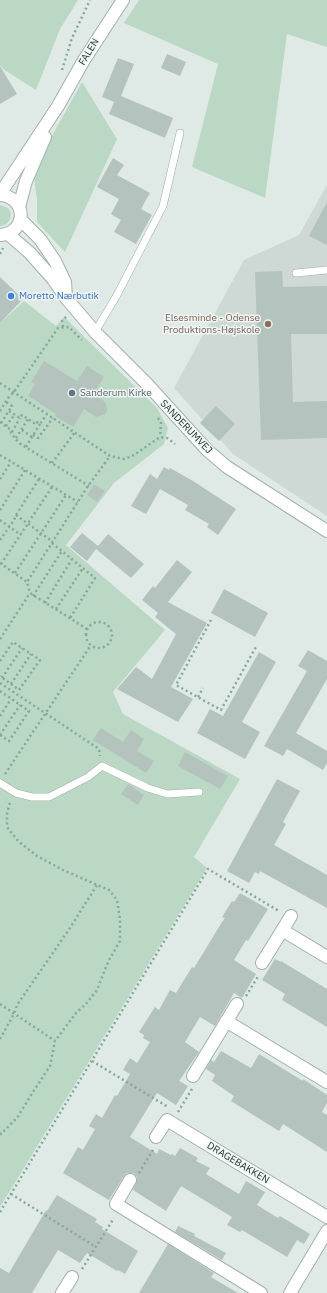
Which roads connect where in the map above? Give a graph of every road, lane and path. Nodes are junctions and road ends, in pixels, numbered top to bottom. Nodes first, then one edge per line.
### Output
1 (90, 0) edge
2 (123, 0) edge
3 (60, 76) dead end
4 (58, 106) junction
5 (180, 133) dead end
6 (0, 195) edge
7 (20, 207) junction
8 (21, 220) junction
9 (2, 236) edge
10 (327, 270) edge
11 (296, 273) dead end
12 (66, 298) junction
13 (62, 321) dead end
14 (63, 328) junction
15 (95, 332) junction
16 (85, 343) dead end
17 (0, 383) edge
18 (14, 392) junction
19 (6, 402) junction
20 (0, 411) edge
21 (9, 411) junction
22 (155, 412) dead end
23 (15, 414) junction
24 (47, 414) junction
25 (20, 418) junction
26 (53, 418) junction
27 (28, 419) junction
28 (0, 422) edge
29 (40, 424) junction
30 (6, 426) junction
31 (22, 430) junction
32 (11, 432) junction
33 (75, 432) junction
34 (33, 436) junction
35 (160, 437) junction
36 (16, 439) junction
37 (175, 444) dead end
38 (26, 447) junction
39 (0, 455) edge
40 (110, 456) junction
41 (11, 462) junction
42 (52, 463) junction
43 (25, 470) junction
44 (0, 479) edge
45 (39, 479) junction
46 (89, 486) junction
47 (52, 487) junction
48 (66, 495) junction
49 (78, 502) junction
50 (0, 510) edge
51 (16, 515) junction
52 (0, 520) edge
53 (28, 524) junction
54 (10, 527) junction
55 (327, 532) edge
56 (41, 533) junction
57 (21, 535) junction
58 (0, 540) edge
59 (52, 543) junction
60 (62, 551) junction
61 (72, 559) junction
62 (0, 563) edge
63 (83, 568) junction
64 (15, 573) junction
65 (27, 582) junction
66 (30, 594) junction
67 (34, 596) junction
68 (45, 603) junction
69 (56, 609) junction
70 (70, 618) junction
71 (212, 620) dead end
72 (87, 629) junction
73 (0, 639) edge
74 (91, 645) junction
75 (257, 645) dead end
76 (22, 648) junction
77 (31, 654) junction
78 (0, 661) edge
79 (1, 677) edge
80 (0, 683) edge
81 (11, 684) junction
82 (203, 688) dead end
83 (0, 691) edge
84 (198, 697) junction
85 (11, 699) junction
86 (20, 705) junction
87 (46, 713) junction
88 (0, 716) edge
89 (0, 735) edge
90 (102, 766) junction
91 (4, 776) dead end
92 (0, 783) edge
93 (199, 792) dead end
94 (16, 793) junction
95 (97, 885) junction
96 (291, 916) joint
97 (282, 930) junction
98 (327, 957) edge
99 (262, 963) joint
100 (0, 1004) edge
101 (237, 1004) joint
102 (14, 1014) junction
103 (226, 1021) junction
104 (0, 1039) edge
105 (55, 1041) junction
106 (193, 1076) joint
107 (327, 1082) edge
108 (178, 1113) dead end
109 (0, 1133) edge
110 (156, 1137) joint
111 (130, 1180) joint
112 (11, 1194) junction
113 (121, 1207) junction
114 (0, 1212) edge
115 (327, 1217) edge
116 (327, 1231) edge
117 (96, 1247) junction
118 (72, 1277) joint
119 (65, 1292) edge
120 (261, 1293) edge
121 (290, 1293) edge

1 - 3 path
2 - 4 street, FALEN
4 - 6 street, FALEN
4 - 7 street, FALEN
5 - 15 lane
6 - 7 street
7 - 8 street, FALEN
8 - 9 street
8 - 12 street
9 - 12 street, SANDERUMVEJ
10 - 11 lane
12 - 15 street, SANDERUMVEJ
13 - 14 path
14 - 16 path
14 - 18 path
15 - 55 street, SANDERUMVEJ
17 - 18 path
18 - 19 path
18 - 24 path
19 - 20 path
19 - 21 path
21 - 23 path
21 - 28 path
22 - 35 path
23 - 25 path
23 - 30 path
24 - 26 path
24 - 29 path
25 - 27 path
25 - 32 path
26 - 33 path
26 - 34 path
27 - 29 path
27 - 31 path
28 - 30 path
29 - 34 path
30 - 32 path
31 - 34 path
31 - 36 path
32 - 36 path
33 - 40 path
33 - 42 path
34 - 38 path
35 - 37 path
35 - 40 path
36 - 38 path
38 - 42 path
39 - 41 path
40 - 46 path
41 - 43 path
41 - 44 path
42 - 46 path
43 - 45 path
43 - 50 path
45 - 47 path
45 - 51 path
46 - 49 path
47 - 48 path
47 - 53 path
48 - 49 path
48 - 56 path
49 - 59 path
51 - 53 path
51 - 54 path
52 - 54 path
53 - 56 path
53 - 57 path
54 - 57 path
54 - 58 path
56 - 59 path
56 - 64 path
57 - 62 path
59 - 60 path
59 - 65 path
60 - 61 path
60 - 67 path
61 - 63 path
61 - 68 path
62 - 64 path
63 - 69 path
63 - 70 path
64 - 65 path
65 - 66 path
66 - 67 path
66 - 73 path
67 - 68 path
68 - 69 path
69 - 70 path
70 - 72 path
71 - 84 path
72 - 74 path
72 - 74 path
74 - 87 path
75 - 84 path
76 - 77 path
76 - 78 path
76 - 79 path
77 - 81 path
77 - 81 path
79 - 81 path
80 - 87 path
82 - 84 path
83 - 85 path
85 - 86 path
85 - 88 path
86 - 89 path
86 - 89 path
87 - 90 path
87 - 91 path
90 - 93 lane
90 - 94 lane
92 - 94 lane
94 - 95 path
95 - 102 path
95 - 105 path
96 - 97 street
96 - 112 path
97 - 98 street
97 - 99 street
99 - 101 path
100 - 102 path
101 - 103 street
102 - 104 path
102 - 105 path
103 - 106 street
103 - 107 street
105 - 109 path
106 - 108 path
110 - 111 path
110 - 115 street, DRAGEBAKKEN
111 - 113 street
112 - 114 path
112 - 117 path
113 - 117 path
113 - 120 street
116 - 121 street
117 - 118 path
118 - 119 street

